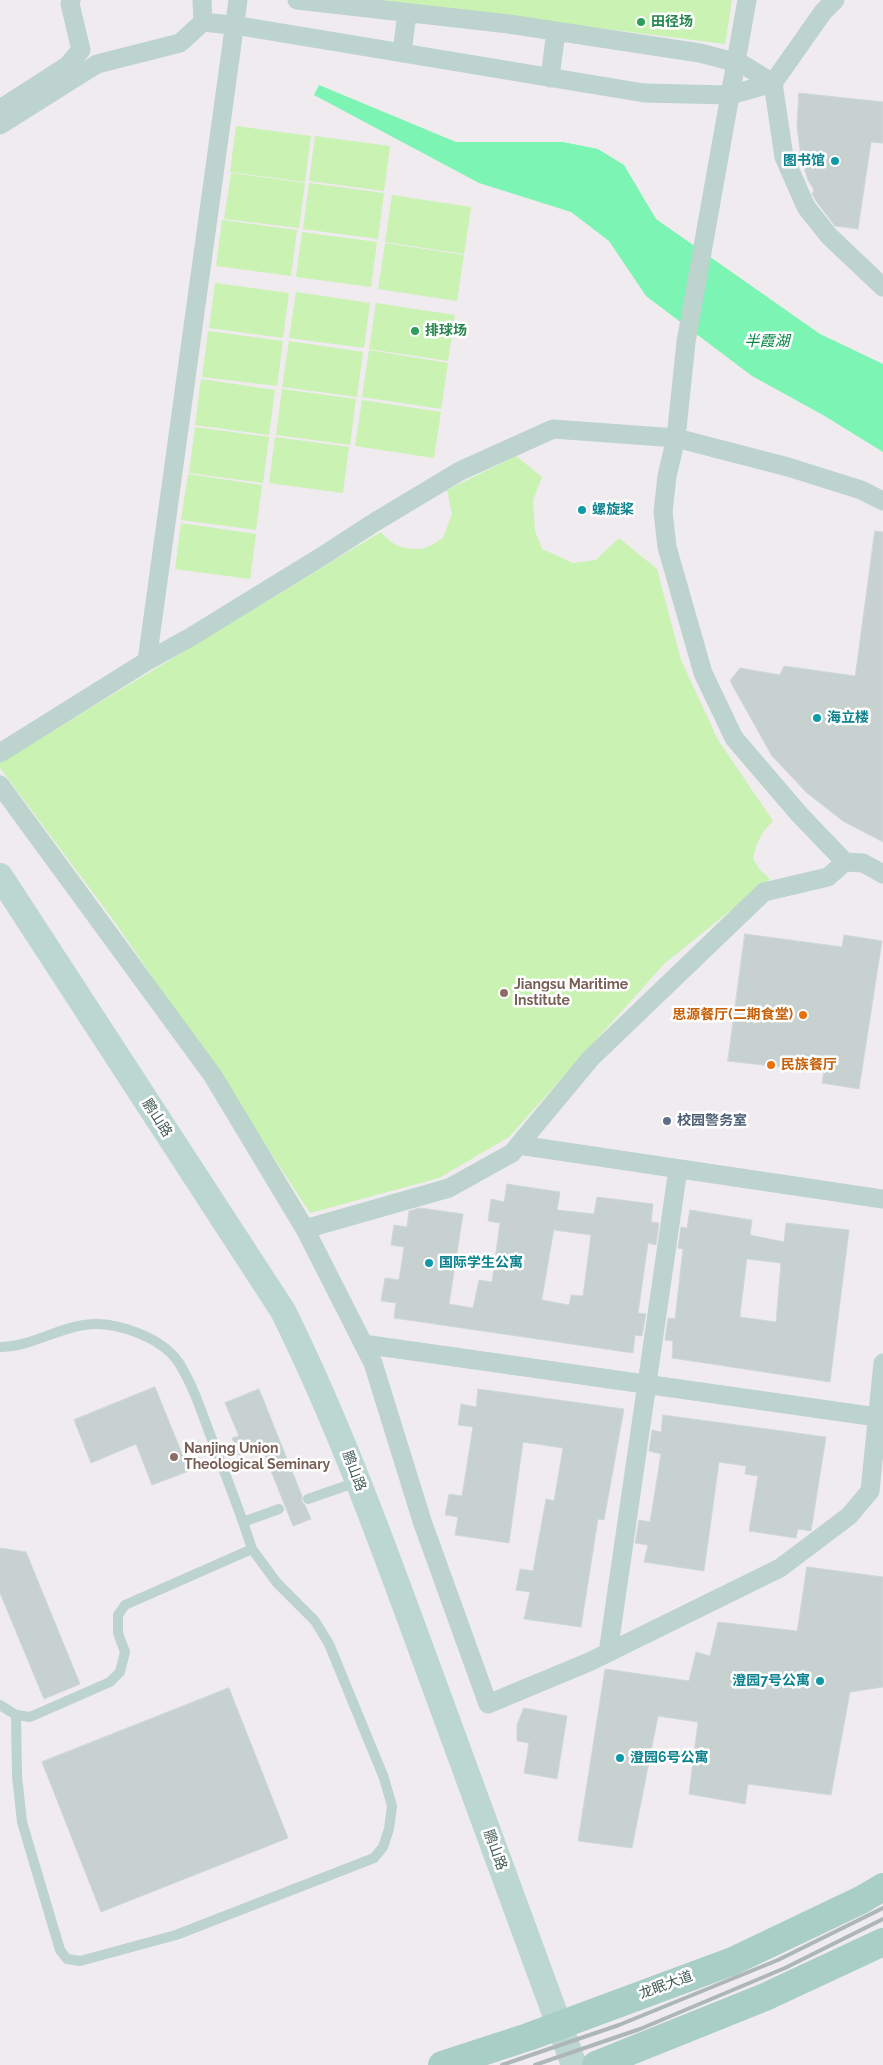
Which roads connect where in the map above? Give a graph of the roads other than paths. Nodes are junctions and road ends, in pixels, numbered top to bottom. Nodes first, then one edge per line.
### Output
1 (71, 0) edge
2 (202, 0) edge
3 (238, 0) edge
4 (297, 0) edge
5 (746, 0) edge
6 (835, 0) edge
7 (407, 13) junction
8 (203, 22) junction
9 (234, 25) junction
10 (556, 32) junction
11 (402, 53) junction
12 (736, 62) junction
13 (550, 78) junction
14 (773, 83) junction
15 (730, 95) junction
16 (0, 109) edge
17 (0, 125) edge
18 (883, 287) edge
19 (676, 438) junction
20 (883, 502) edge
21 (147, 661) junction
22 (0, 753) edge
23 (0, 785) edge
24 (845, 862) junction
25 (883, 874) edge
26 (0, 876) edge
27 (519, 1145) junction
28 (678, 1169) junction
29 (883, 1199) edge
30 (305, 1229) junction
31 (363, 1344) junction
32 (0, 1347) edge
33 (883, 1363) edge
34 (647, 1384) junction
35 (877, 1417) junction
36 (358, 1482) junction
37 (877, 1492) edge
38 (308, 1499) dead end
39 (279, 1509) dead end
40 (243, 1522) junction
41 (252, 1549) junction
42 (608, 1653) junction
43 (0, 1705) edge
44 (16, 1715) junction
45 (883, 1887) edge
46 (883, 1942) edge
47 (559, 2025) junction
48 (442, 2065) edge
49 (574, 2065) edge
50 (596, 2065) edge

1 - 16 street
2 - 8 street
3 - 9 street
4 - 7 street
5 - 12 street
6 - 14 street
7 - 10 street
7 - 11 street
8 - 9 street
8 - 17 street
9 - 11 street
9 - 21 street
10 - 12 street
10 - 13 street
11 - 13 street
12 - 14 street
12 - 15 street
13 - 15 street
14 - 15 street
14 - 18 street
15 - 19 street
19 - 20 street
19 - 21 street
19 - 24 street
21 - 22 street
23 - 30 street
24 - 25 street
24 - 27 street
26 - 36 street, 鹏山路
27 - 28 street
27 - 30 street
28 - 29 street
28 - 34 street
30 - 31 street
31 - 34 street
31 - 42 street
32 - 40 lane
33 - 35 street
34 - 35 street
34 - 42 street
35 - 37 street
36 - 38 lane
36 - 47 street, 鹏山路
37 - 42 street
39 - 40 lane
40 - 41 lane
41 - 44 lane
41 - 44 lane
43 - 44 lane
45 - 47 main road, 龙眠大道
46 - 50 main road
47 - 48 main road, 龙眠大道
47 - 49 street, 鹏山路

